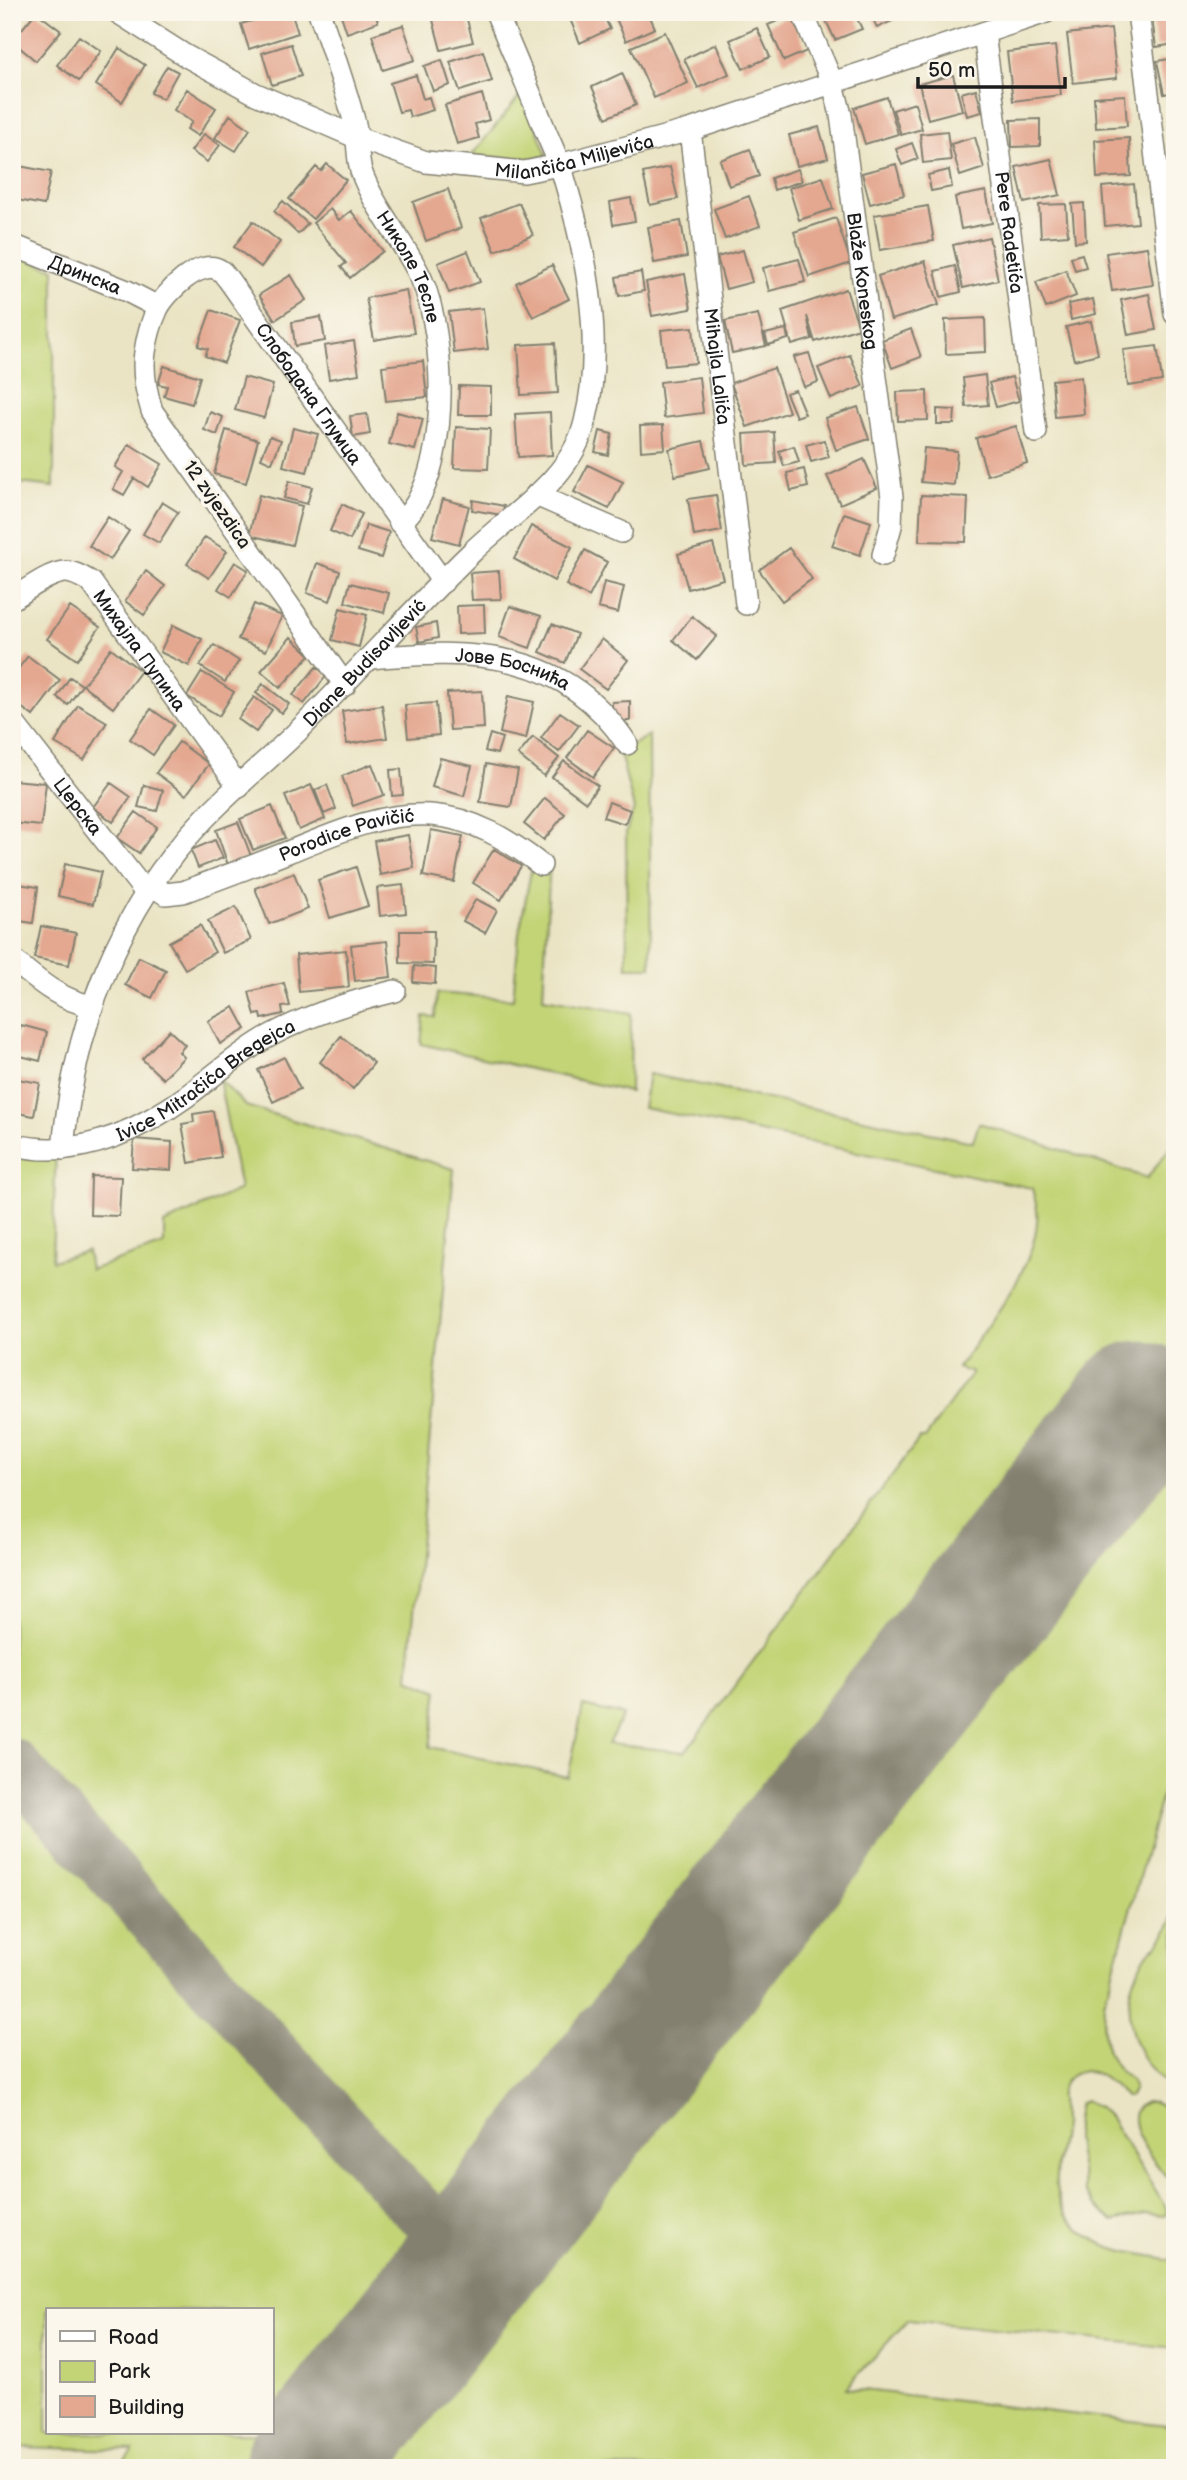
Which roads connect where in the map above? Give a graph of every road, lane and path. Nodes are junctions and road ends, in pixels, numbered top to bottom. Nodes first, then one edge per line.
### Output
1 (117, 12) edge
2 (319, 12) edge
3 (496, 12) edge
4 (802, 12) edge
5 (1046, 12) edge
6 (1138, 12) edge
7 (984, 33) junction
8 (833, 84) junction
9 (690, 130) junction
10 (358, 138) junction
11 (559, 165) junction
12 (12, 245) edge
13 (158, 307) junction
14 (1175, 314) edge
15 (1036, 432) dead end
16 (536, 495) junction
17 (400, 523) junction
18 (621, 532) dead end
19 (883, 555) dead end
20 (443, 582) junction
21 (12, 599) edge
22 (746, 604) dead end
23 (371, 658) junction
24 (345, 685) junction
25 (12, 721) edge
26 (626, 744) dead end
27 (239, 788) junction
28 (541, 865) dead end
29 (149, 889) junction
30 (12, 959) edge
31 (394, 991) dead end
32 (92, 1006) junction
33 (12, 1143) edge
34 (64, 1149) junction

1 - 10 street, Milančića Miljevića
2 - 10 street, Николе Тесле
3 - 11 street, Diane Budisavljević
4 - 8 street, Blaže Koneskog
5 - 7 street, Milančića Miljevića
6 - 14 street
7 - 8 street, Milančića Miljevića
7 - 15 street, Pere Radetića
8 - 9 street, Milančića Miljevića
8 - 19 street, Blaže Koneskog
9 - 11 street, Milančića Miljevića
9 - 22 street, Mihajla Lalića
10 - 11 street, Milančića Miljevića
10 - 17 street, Николе Тесле
11 - 16 street, Diane Budisavljević
12 - 13 street, Дринска
13 - 17 street, Слободана Глумца
13 - 24 street, 12 zvjezdica
16 - 18 street
16 - 20 street, Diane Budisavljević
17 - 20 street, Слободана Глумца
20 - 23 street, Diane Budisavljević
21 - 27 street, Михајла Пупина
23 - 24 street, Diane Budisavljević
23 - 26 street, Јове Боснића
24 - 27 street, Diane Budisavljević
25 - 29 street, Церска
27 - 29 street, Diane Budisavljević
28 - 29 street, Porodice Pavičić
29 - 32 street, Diane Budisavljević
30 - 32 street
31 - 34 street, Ivice Mitračića Bregejca
32 - 34 street, Diane Budisavljević
33 - 34 street, Ivice Mitračića Bregejca

